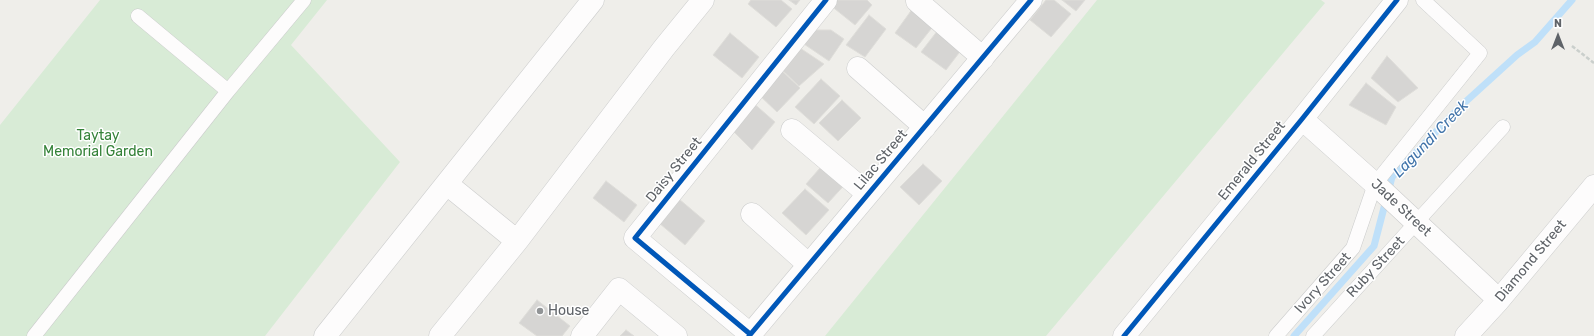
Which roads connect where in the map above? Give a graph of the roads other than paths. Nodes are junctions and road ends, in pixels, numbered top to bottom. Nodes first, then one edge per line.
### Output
1 (304, 0) edge
2 (593, 0) edge
3 (702, 0) edge
4 (826, 0) edge
5 (1031, 0) edge
6 (1397, 0) edge
7 (1423, 0) edge
8 (917, 1) dead end
9 (138, 16) dead end
10 (983, 58) junction
11 (858, 68) dead end
12 (228, 91) junction
13 (1302, 119) junction
14 (925, 127) junction
15 (1503, 127) dead end
16 (792, 130) dead end
17 (447, 184) junction
18 (1375, 184) junction
19 (1594, 186) edge
20 (868, 194) junction
21 (752, 214) dead end
22 (1417, 223) junction
23 (517, 241) junction
24 (809, 265) junction
25 (1499, 300) junction
26 (750, 335) edge
27 (34, 336) edge
28 (325, 336) edge
29 (440, 336) edge
30 (582, 336) edge
31 (676, 336) edge
32 (1124, 336) edge
33 (1276, 336) edge
34 (1313, 336) edge
35 (1466, 336) edge

1 - 12 lane
2 - 17 street
3 - 23 street
4 - 26 street, Daisy Street
5 - 10 street, Lilac Street
6 - 13 street, Emerald Street
7 - 18 lane, Ivory Street
8 - 10 street
9 - 12 lane
10 - 14 street, Lilac Street
11 - 14 street
12 - 27 lane
13 - 18 street, Jade Street
13 - 32 street, Emerald Street
14 - 20 street, Lilac Street
15 - 22 lane, Ruby Street
16 - 20 street
17 - 23 street
17 - 28 street
18 - 22 street, Jade Street
18 - 33 lane, Ivory Street
19 - 25 street, Diamond Street
20 - 24 street, Lilac Street
21 - 24 street
22 - 25 street, Jade Street
22 - 34 lane, Ruby Street
23 - 29 street
24 - 26 street, Lilac Street
25 - 35 street, Diamond Street
30 - 31 street

